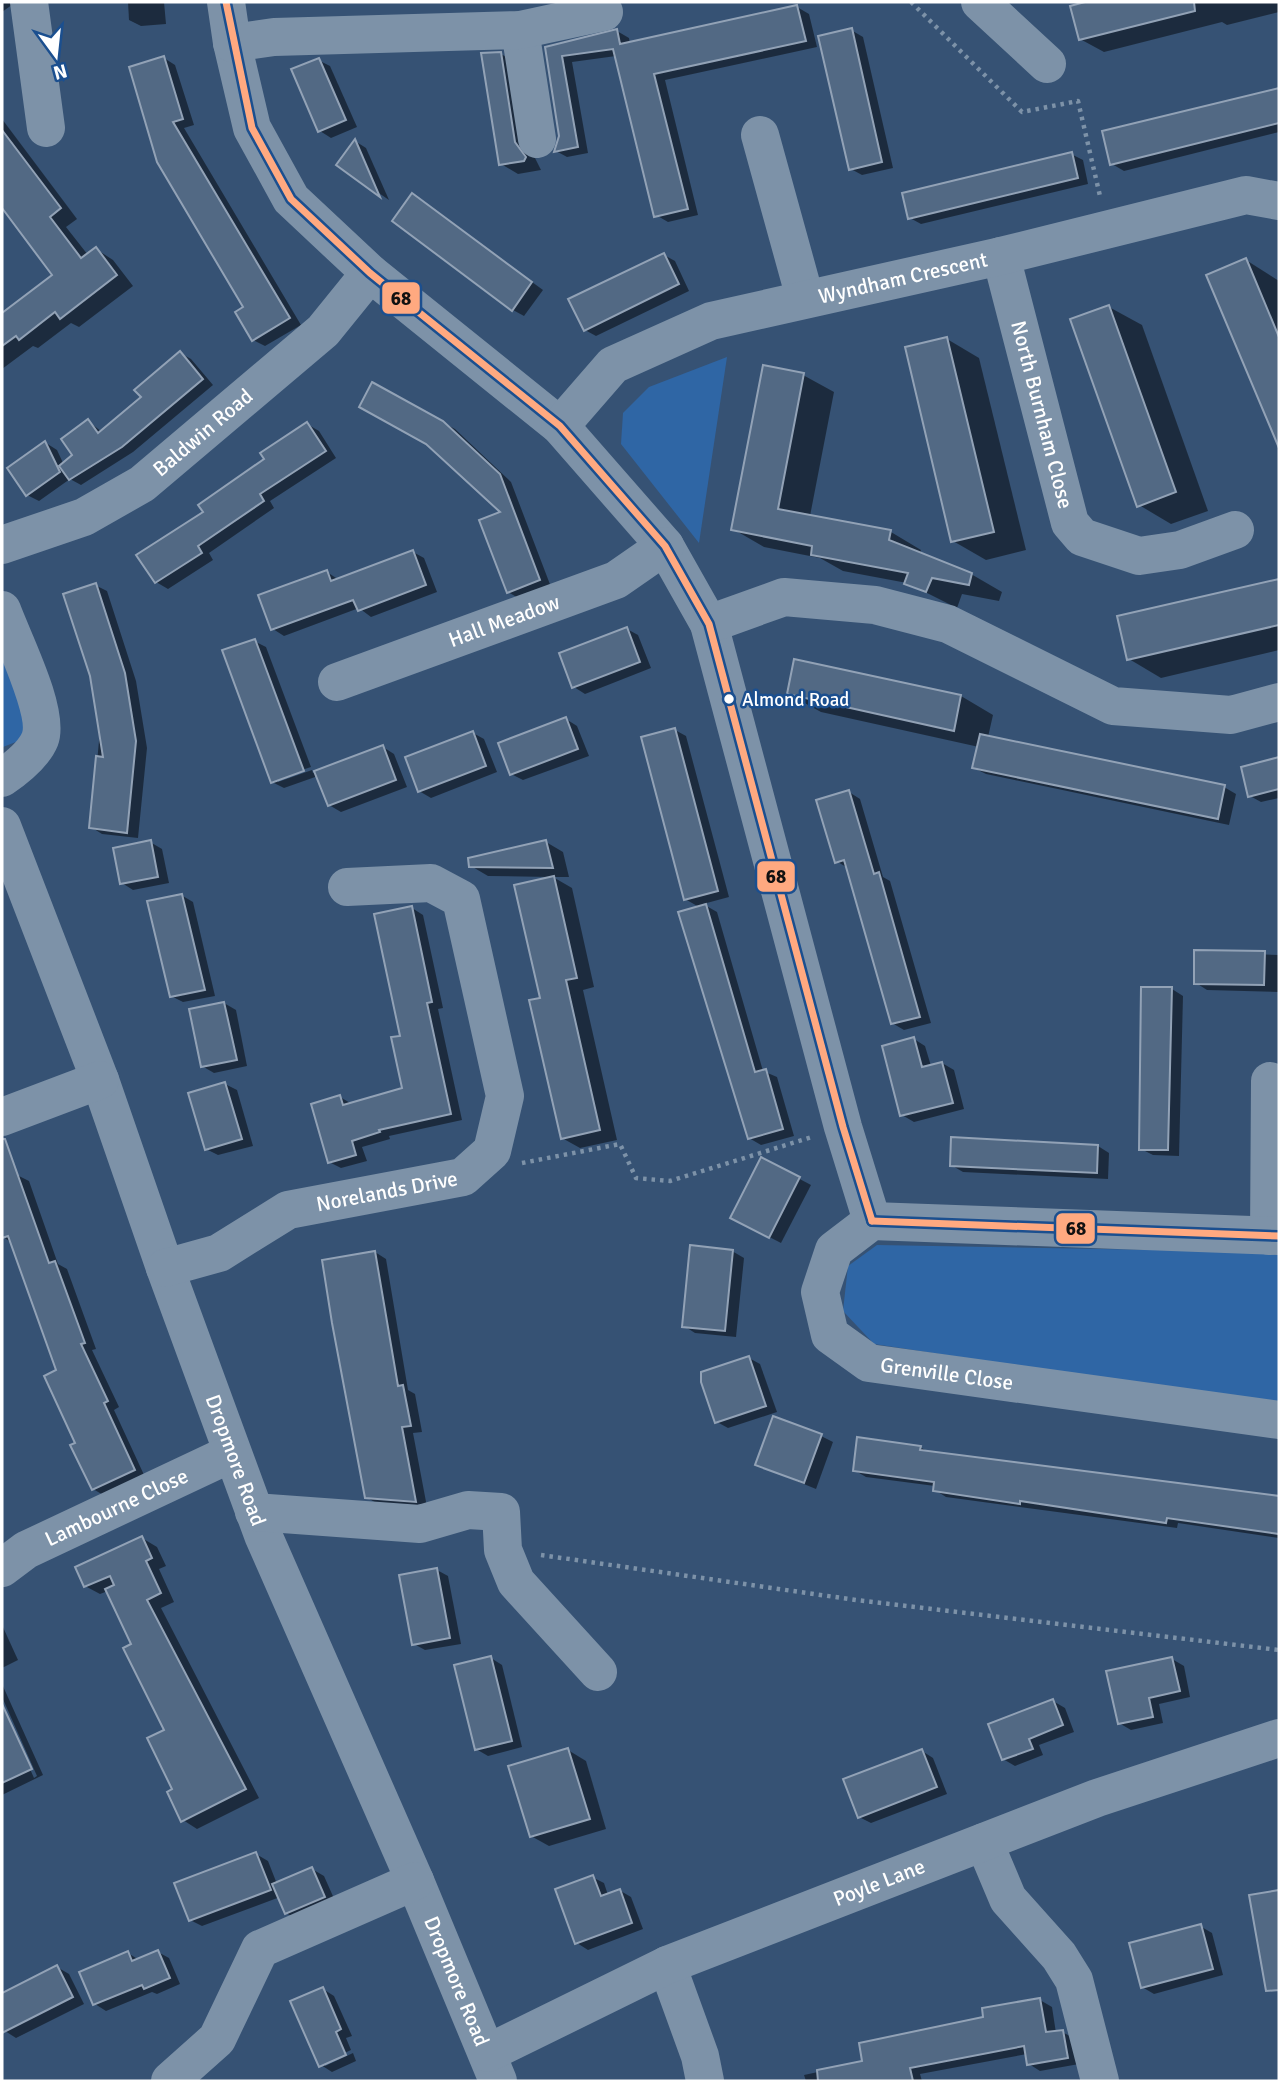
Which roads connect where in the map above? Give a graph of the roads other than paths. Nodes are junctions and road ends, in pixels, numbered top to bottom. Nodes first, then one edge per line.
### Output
1 (29, 2) edge
2 (226, 2) edge
3 (998, 8) edge
4 (604, 12) dead end
5 (520, 30) junction
6 (18, 42) edge
7 (232, 43) junction
8 (1047, 64) dead end
9 (46, 128) dead end
10 (760, 133) dead end
11 (537, 139) dead end
12 (1279, 201) edge
13 (1001, 256) junction
14 (370, 274) junction
15 (806, 298) junction
16 (560, 426) junction
17 (1235, 530) dead end
18 (2, 545) edge
19 (665, 547) junction
20 (2, 610) edge
21 (709, 624) junction
22 (337, 682) dead end
23 (1279, 702) edge
24 (2, 778) edge
25 (2, 826) edge
26 (348, 887) dead end
27 (100, 1080) junction
28 (1265, 1081) edge
29 (2, 1117) edge
30 (872, 1221) junction
31 (1274, 1236) edge
32 (165, 1268) junction
33 (1279, 1420) edge
34 (232, 1453) junction
35 (254, 1512) junction
36 (2, 1568) edge
37 (598, 1672) dead end
38 (1279, 1738) edge
39 (984, 1842) junction
40 (415, 1881) junction
41 (667, 1965) junction
42 (493, 2067) edge
43 (170, 2081) edge
44 (705, 2081) edge
45 (1100, 2081) edge

1 - 6 street
2 - 7 street
3 - 8 street
4 - 5 street
5 - 7 street
5 - 11 street
6 - 9 street
7 - 14 street
10 - 15 street
12 - 13 street, Wyndham Crescent
13 - 15 street, Wyndham Crescent
13 - 17 street, North Burnham Close
14 - 16 street
14 - 18 street, Baldwin Road
15 - 16 street, Wyndham Crescent
16 - 19 street
19 - 21 street
19 - 22 street, Hall Meadow
20 - 24 street
21 - 23 street
21 - 30 street
25 - 27 street, Dropmore Road
26 - 32 street, Norelands Drive
27 - 29 street
27 - 32 street, Dropmore Road
28 - 31 street
30 - 31 street
30 - 33 street, Grenville Close
32 - 34 street, Dropmore Road
34 - 35 street, Dropmore Road
34 - 36 street, Lambourne Close
35 - 37 street
35 - 40 street, Dropmore Road
38 - 39 street, Poyle Lane
39 - 41 street, Poyle Lane
39 - 45 street
40 - 42 street, Dropmore Road
40 - 43 street
41 - 42 street, Poyle Lane
41 - 44 street

